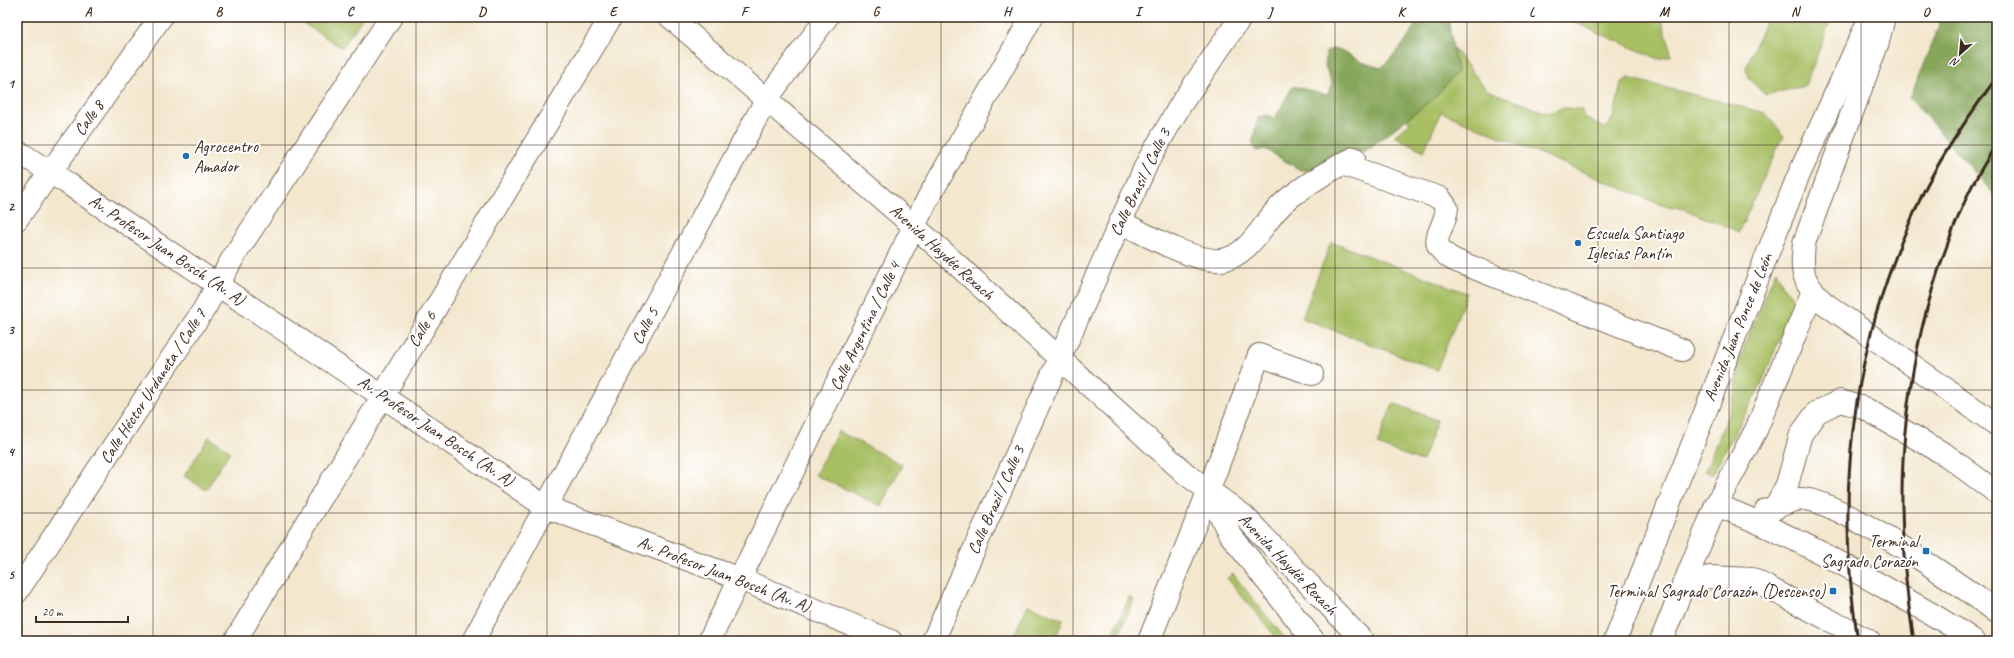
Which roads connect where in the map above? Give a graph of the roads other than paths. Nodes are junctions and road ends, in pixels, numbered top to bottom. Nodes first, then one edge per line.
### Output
1 (161, 17) edge
2 (391, 17) edge
3 (611, 17) edge
4 (670, 17) edge
5 (826, 17) edge
6 (1032, 17) edge
7 (1242, 17) edge
8 (1870, 17) edge
9 (1884, 17) edge
10 (766, 100) junction
11 (17, 151) edge
12 (49, 172) junction
13 (17, 219) edge
14 (1120, 222) junction
15 (914, 227) junction
16 (217, 284) junction
17 (1819, 297) junction
18 (1682, 350) dead end
19 (1059, 358) junction
20 (1312, 374) dead end
21 (383, 395) junction
22 (1997, 425) edge
23 (1208, 492) junction
24 (1997, 493) edge
25 (1716, 505) junction
26 (546, 507) junction
27 (1774, 509) junction
28 (1742, 515) junction
29 (740, 579) junction
30 (1683, 584) junction
31 (17, 592) edge
32 (1997, 612) edge
33 (235, 641) edge
34 (473, 641) edge
35 (709, 641) edge
36 (891, 641) edge
37 (933, 641) edge
38 (1150, 641) edge
39 (1314, 641) edge
40 (1363, 641) edge
41 (1615, 641) edge
42 (1661, 641) edge
43 (1869, 641) edge
44 (1974, 641) edge

1 - 12 main road, Calle 8
2 - 16 main road, Calle Héctor Urdaneta / Calle 7
3 - 21 main road, Calle 6
4 - 10 main road, Avenida Haydée Rexach
5 - 10 main road, Calle 5
6 - 15 main road, Calle Argentina / Calle 4
7 - 14 main road, Calle Brasil / Calle 3
8 - 41 main road, Avenida Juan Ponce de León
9 - 17 main road
10 - 15 main road, Avenida Haydée Rexach
10 - 26 main road, Calle 5
11 - 12 main road, Av. Profesor Juan Bosch (Av. A)
12 - 13 main road, Calle 8
12 - 16 main road, Av. Profesor Juan Bosch (Av. A)
14 - 18 main road
14 - 19 main road, Calle Brasil / Calle 3
15 - 19 main road, Avenida Haydée Rexach
15 - 29 main road, Calle Argentina / Calle 4
16 - 21 main road, Av. Profesor Juan Bosch (Av. A)
16 - 31 main road, Calle Héctor Urdaneta / Calle 7
17 - 22 main road
17 - 25 main road
19 - 23 main road, Avenida Haydée Rexach
19 - 37 main road, Calle Brazil / Calle 3
20 - 23 main road
21 - 26 main road, Av. Profesor Juan Bosch (Av. A)
21 - 33 main road, Calle 6
23 - 38 main road
23 - 39 main road, Avenida Haydée Rexach
23 - 40 main road, Avenida Haydée Rexach
24 - 27 main road
25 - 28 main road
25 - 30 main road
26 - 29 main road, Av. Profesor Juan Bosch (Av. A)
26 - 34 main road, Calle 5
27 - 28 main road
27 - 32 main road
28 - 44 main road
29 - 35 main road, Calle Argentina / Calle 4
29 - 36 main road, Av. Profesor Juan Bosch (Av. A)
30 - 42 main road
30 - 43 main road

